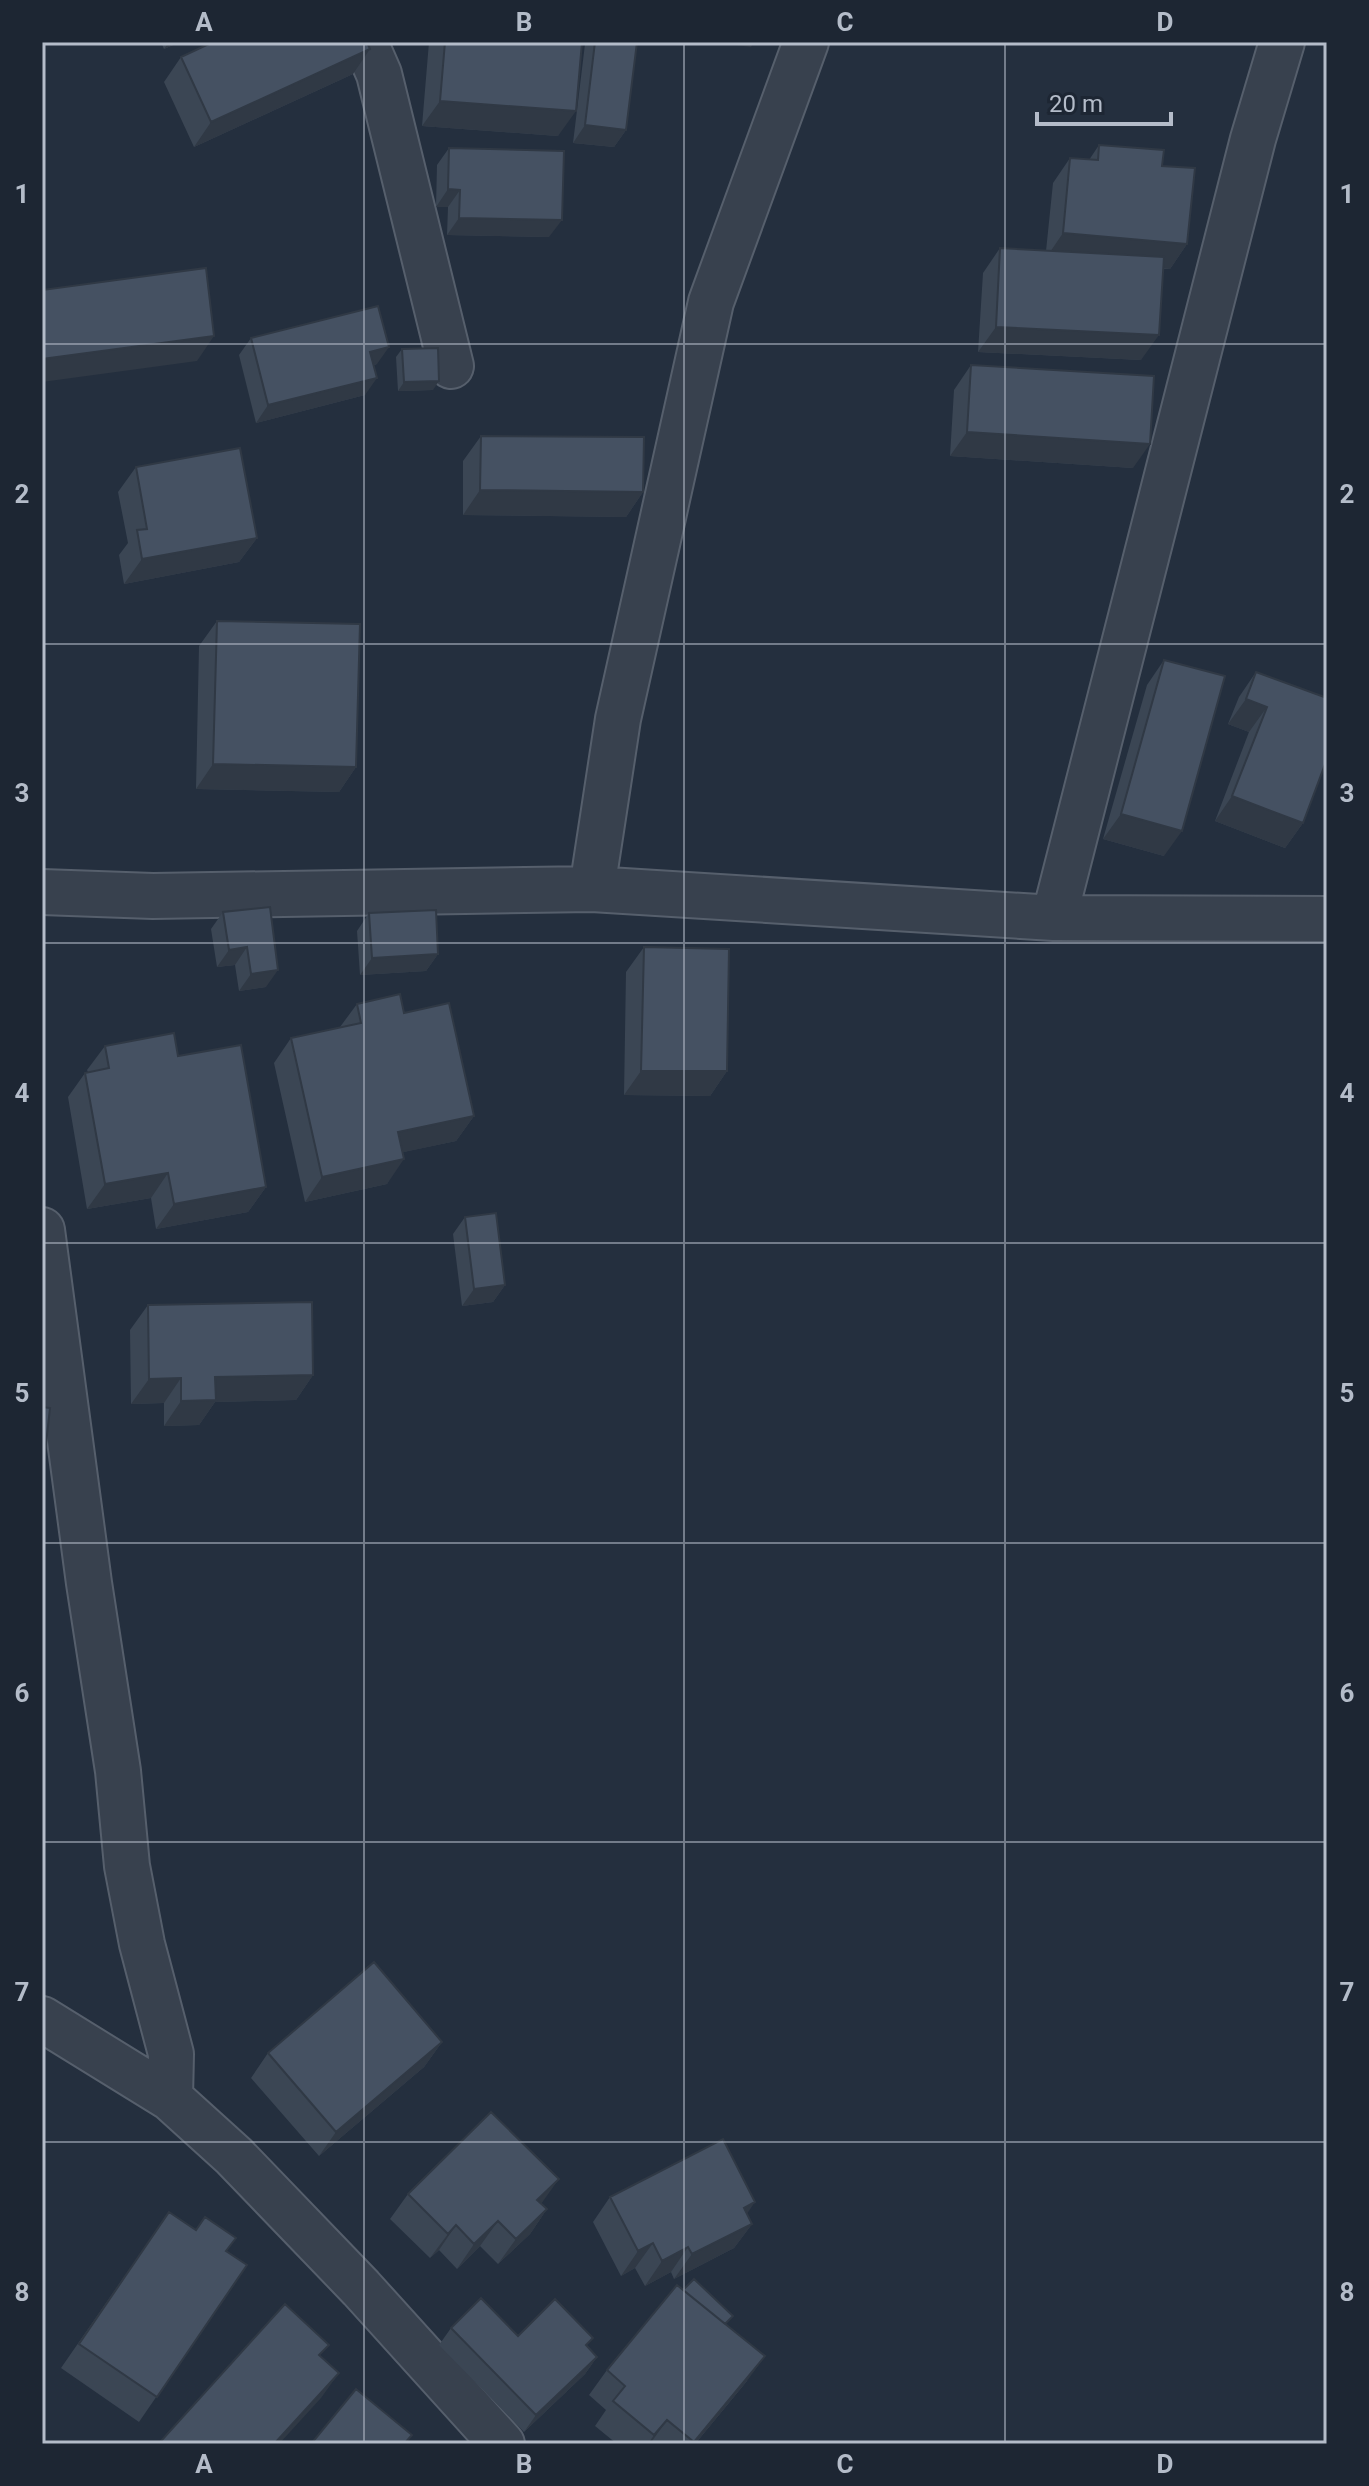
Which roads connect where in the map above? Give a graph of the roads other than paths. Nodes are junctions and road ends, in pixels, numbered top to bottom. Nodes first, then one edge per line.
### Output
1 (365, 42) edge
2 (806, 42) edge
3 (1282, 42) edge
4 (451, 366) dead end
5 (592, 889) junction
6 (42, 892) edge
7 (1054, 918) junction
8 (1327, 919) edge
9 (42, 1230) edge
10 (42, 2019) edge
11 (170, 2098) junction
12 (502, 2444) edge

1 - 4 street
2 - 5 street
3 - 7 street
5 - 6 street
5 - 7 street
7 - 8 street
9 - 11 street
10 - 11 street
11 - 12 street

